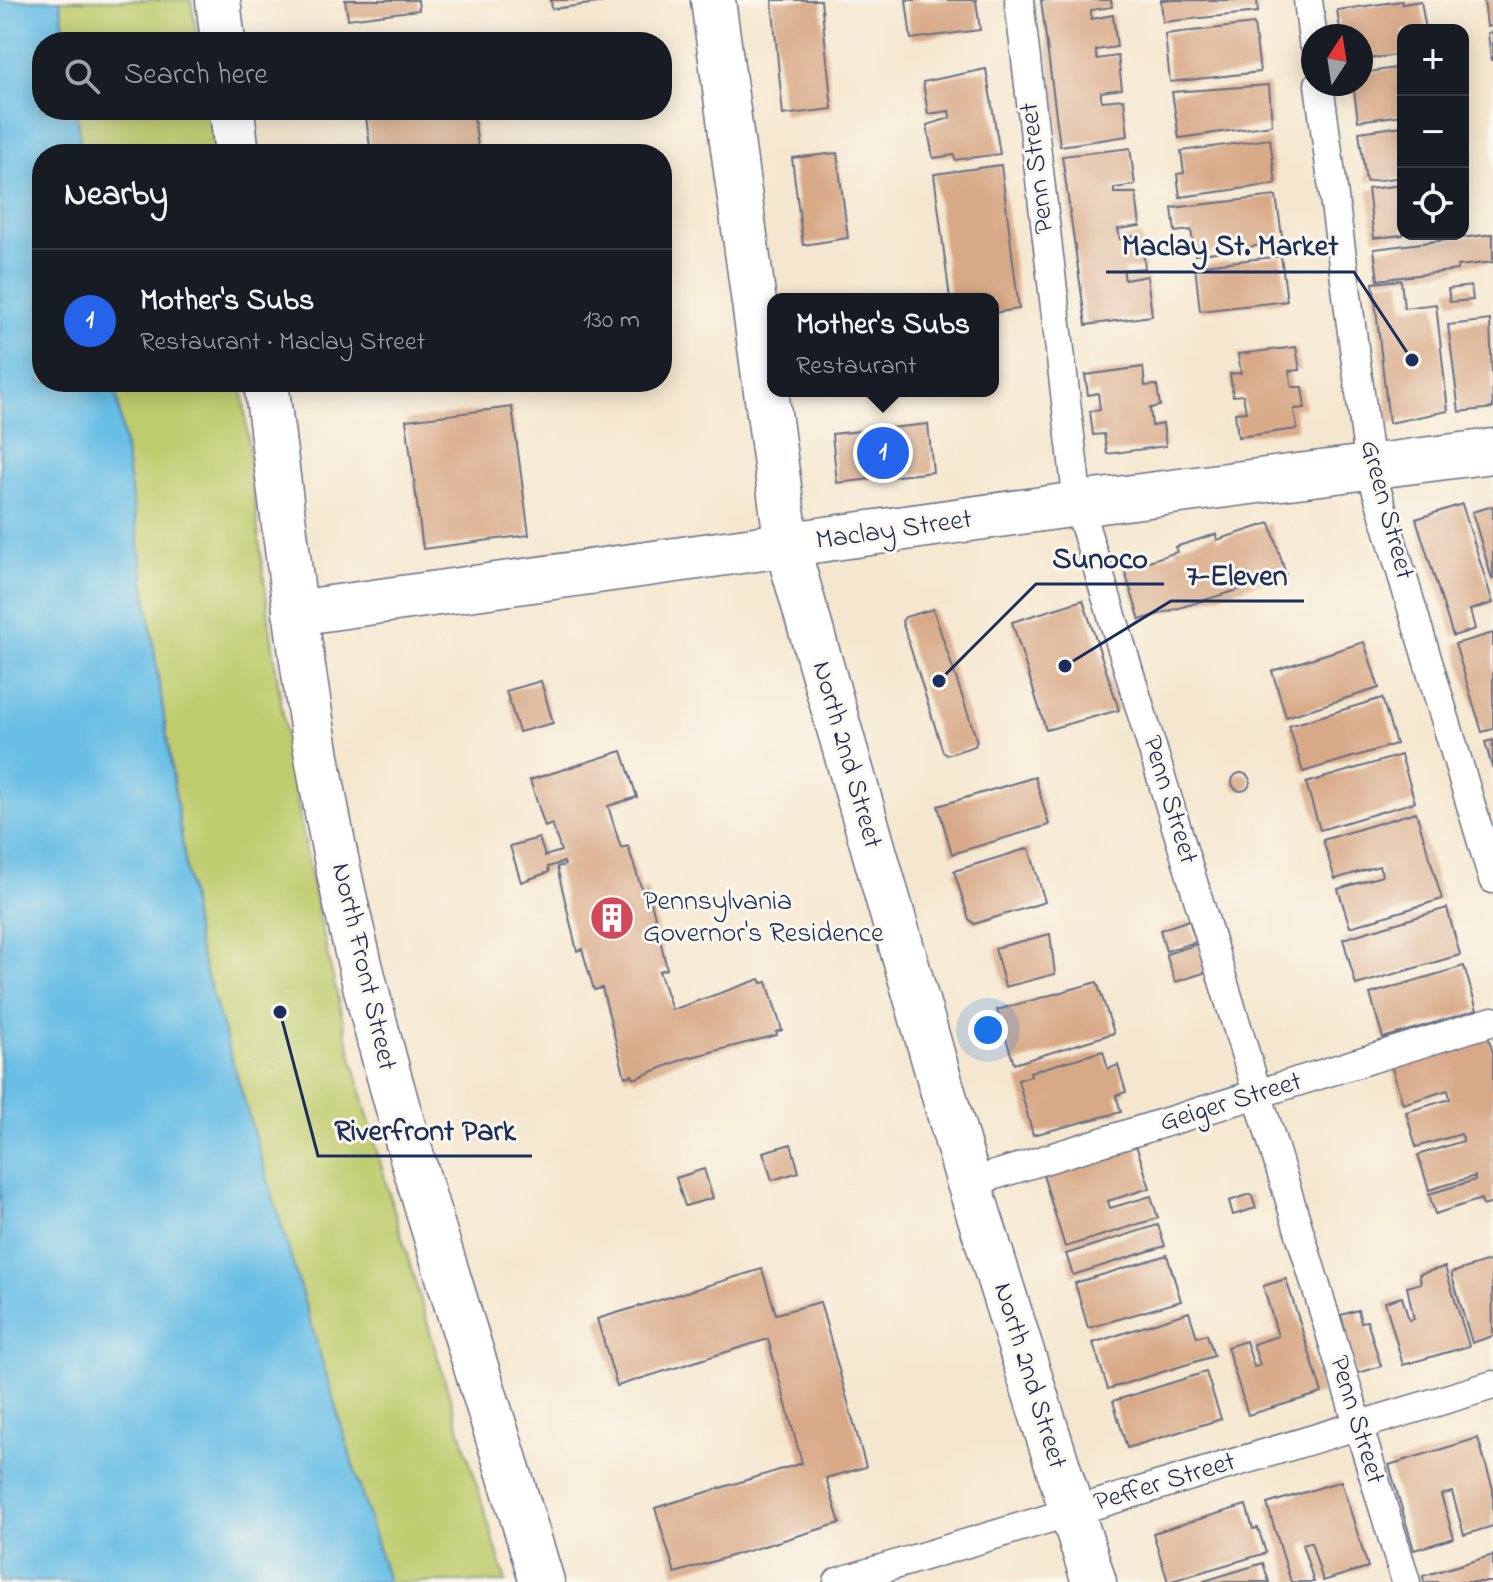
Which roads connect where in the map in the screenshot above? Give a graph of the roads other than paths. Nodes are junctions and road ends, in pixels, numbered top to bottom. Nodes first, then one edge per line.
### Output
1 (218, 0) edge
2 (713, 0) edge
3 (1019, 0) edge
4 (1308, 0) edge
5 (1311, 24) edge
6 (222, 32) edge
7 (1321, 96) edge
8 (233, 120) edge
9 (236, 144) edge
10 (267, 392) edge
11 (1493, 451) edge
12 (1370, 468) junction
13 (1078, 504) junction
14 (787, 546) junction
15 (295, 613) junction
16 (1493, 879) edge
17 (1493, 1021) edge
18 (1259, 1095) junction
19 (969, 1183) junction
20 (1493, 1385) edge
21 (1358, 1426) junction
22 (1071, 1512) junction
23 (542, 1582) edge
24 (838, 1582) edge
25 (1094, 1582) edge
26 (1406, 1582) edge

1 - 6 main road
2 - 14 main road, North 2nd Street
3 - 13 street, Penn Street
4 - 5 street
7 - 12 street, Green Street
8 - 9 main road
10 - 15 main road, North Front Street
11 - 12 main road, Maclay Street
12 - 13 main road, Maclay Street
12 - 16 street, Green Street
13 - 14 main road, Maclay Street
13 - 18 street, Penn Street
14 - 15 main road, Maclay Street
14 - 19 main road, North 2nd Street
15 - 23 main road, North Front Street
17 - 18 street, Geiger Street
18 - 19 street, Geiger Street
18 - 21 street, Penn Street
19 - 22 main road, North 2nd Street
20 - 21 street, Peffer Street
21 - 22 street, Peffer Street
21 - 26 street, Penn Street
22 - 24 street, Peffer Street
22 - 25 main road, North 2nd Street

